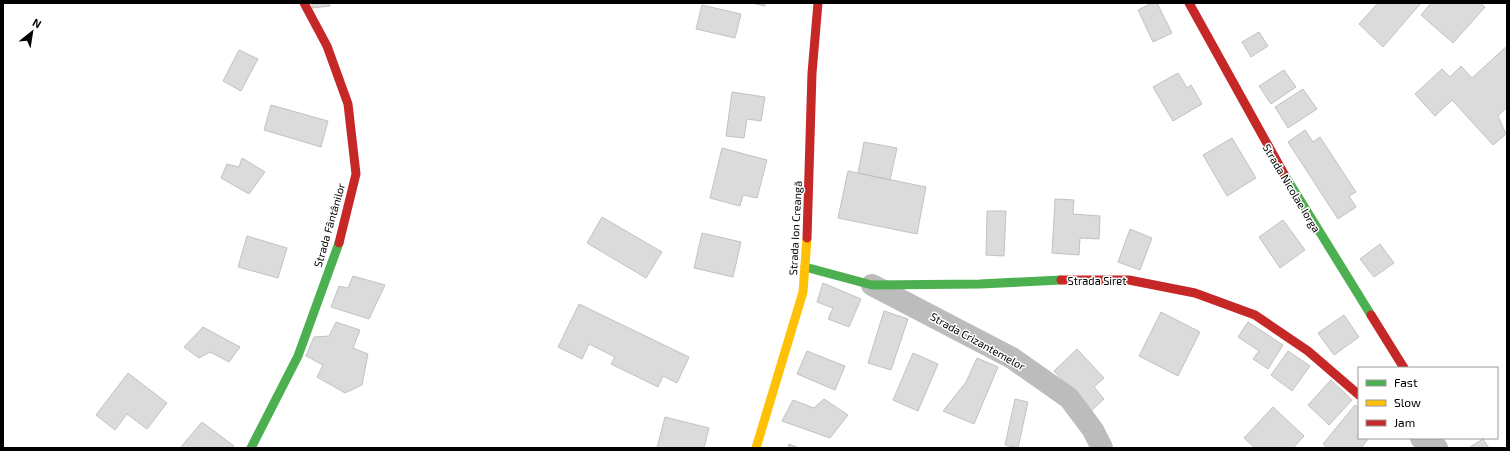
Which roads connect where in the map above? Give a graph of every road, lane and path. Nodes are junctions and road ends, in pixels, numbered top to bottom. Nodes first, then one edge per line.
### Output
1 (304, 3) edge
2 (1190, 3) edge
3 (815, 7) edge
4 (805, 267) junction
5 (872, 285) junction
6 (1403, 367) edge
7 (1358, 395) edge
8 (1423, 439) edge
9 (1449, 439) edge
10 (251, 448) edge
11 (756, 448) edge
12 (1102, 448) edge
13 (1437, 448) edge
14 (1454, 448) edge

1 - 10 street, Strada Fântânilor
2 - 6 street, Strada Nicolae Iorga
3 - 4 street, Strada Ion Creangă
4 - 5 street, Strada Siret
4 - 11 street, Strada Ion Creangă
5 - 7 street, Strada Siret
5 - 12 street, Strada Crizantemelor
8 - 13 street
9 - 14 street

